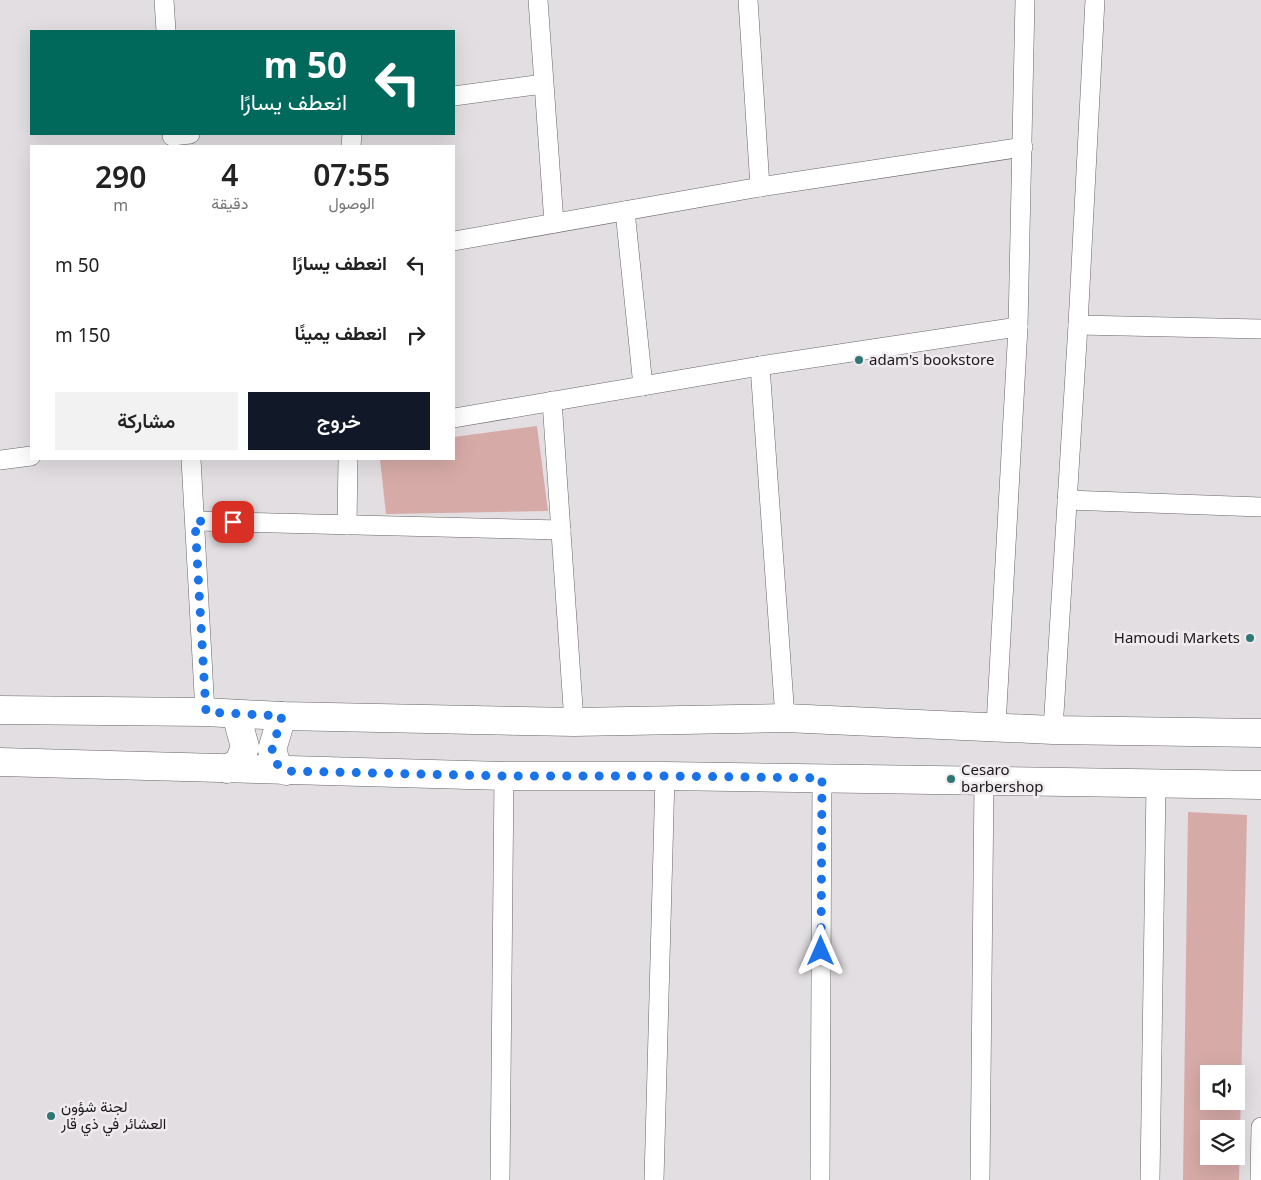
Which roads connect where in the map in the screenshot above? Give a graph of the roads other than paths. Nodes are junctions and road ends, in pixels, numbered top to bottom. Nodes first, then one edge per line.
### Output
1 (164, 0) edge
2 (538, 0) edge
3 (748, 0) edge
4 (1026, 0) edge
5 (1095, 0) edge
6 (166, 30) edge
7 (543, 84) junction
8 (455, 96) edge
9 (1023, 147) junction
10 (760, 187) junction
11 (625, 211) junction
12 (554, 223) junction
13 (455, 241) edge
14 (1078, 325) junction
15 (1018, 327) junction
16 (1261, 329) edge
17 (760, 366) junction
18 (643, 386) junction
19 (552, 401) junction
20 (455, 418) edge
21 (30, 456) edge
22 (0, 460) edge
23 (191, 460) edge
24 (348, 460) edge
25 (1067, 500) junction
26 (1261, 507) edge
27 (195, 521) junction
28 (347, 525) junction
29 (561, 530) junction
30 (0, 710) edge
31 (206, 712) junction
32 (236, 714) junction
33 (282, 716) junction
34 (784, 718) junction
35 (574, 722) junction
36 (996, 726) junction
37 (1053, 730) junction
38 (1261, 733) edge
39 (0, 762) edge
40 (227, 769) junction
41 (286, 771) junction
42 (504, 776) junction
43 (665, 776) junction
44 (822, 778) junction
45 (984, 781) junction
46 (1156, 784) junction
47 (1261, 785) edge
48 (1261, 1127) edge
49 (1261, 1137) edge
50 (500, 1180) edge
51 (654, 1180) edge
52 (820, 1180) edge
53 (980, 1180) edge
54 (1150, 1180) edge
55 (1260, 1180) edge

1 - 6 street
2 - 7 street
3 - 10 street
4 - 9 street
5 - 14 street
7 - 8 street
7 - 12 street
9 - 10 street
9 - 15 street
10 - 11 street
11 - 12 street
11 - 18 street
12 - 13 street
14 - 16 street
14 - 25 street
15 - 17 street
15 - 36 street
17 - 18 street
17 - 34 street
18 - 19 street
19 - 20 street
19 - 29 street
21 - 22 street
23 - 27 street
24 - 28 street
25 - 26 street
25 - 37 street
27 - 28 street
27 - 31 street
28 - 29 street
29 - 35 street
30 - 31 street
31 - 32 street
32 - 33 street
32 - 40 street
33 - 35 street
33 - 41 street
34 - 35 street
34 - 36 street
36 - 37 street
37 - 38 street
39 - 40 street
40 - 41 street
41 - 42 street
42 - 43 street
42 - 50 street
43 - 44 street
43 - 51 street
44 - 45 street
44 - 52 street
45 - 46 street
45 - 53 street
46 - 47 street
46 - 54 street
48 - 49 street
49 - 55 street

